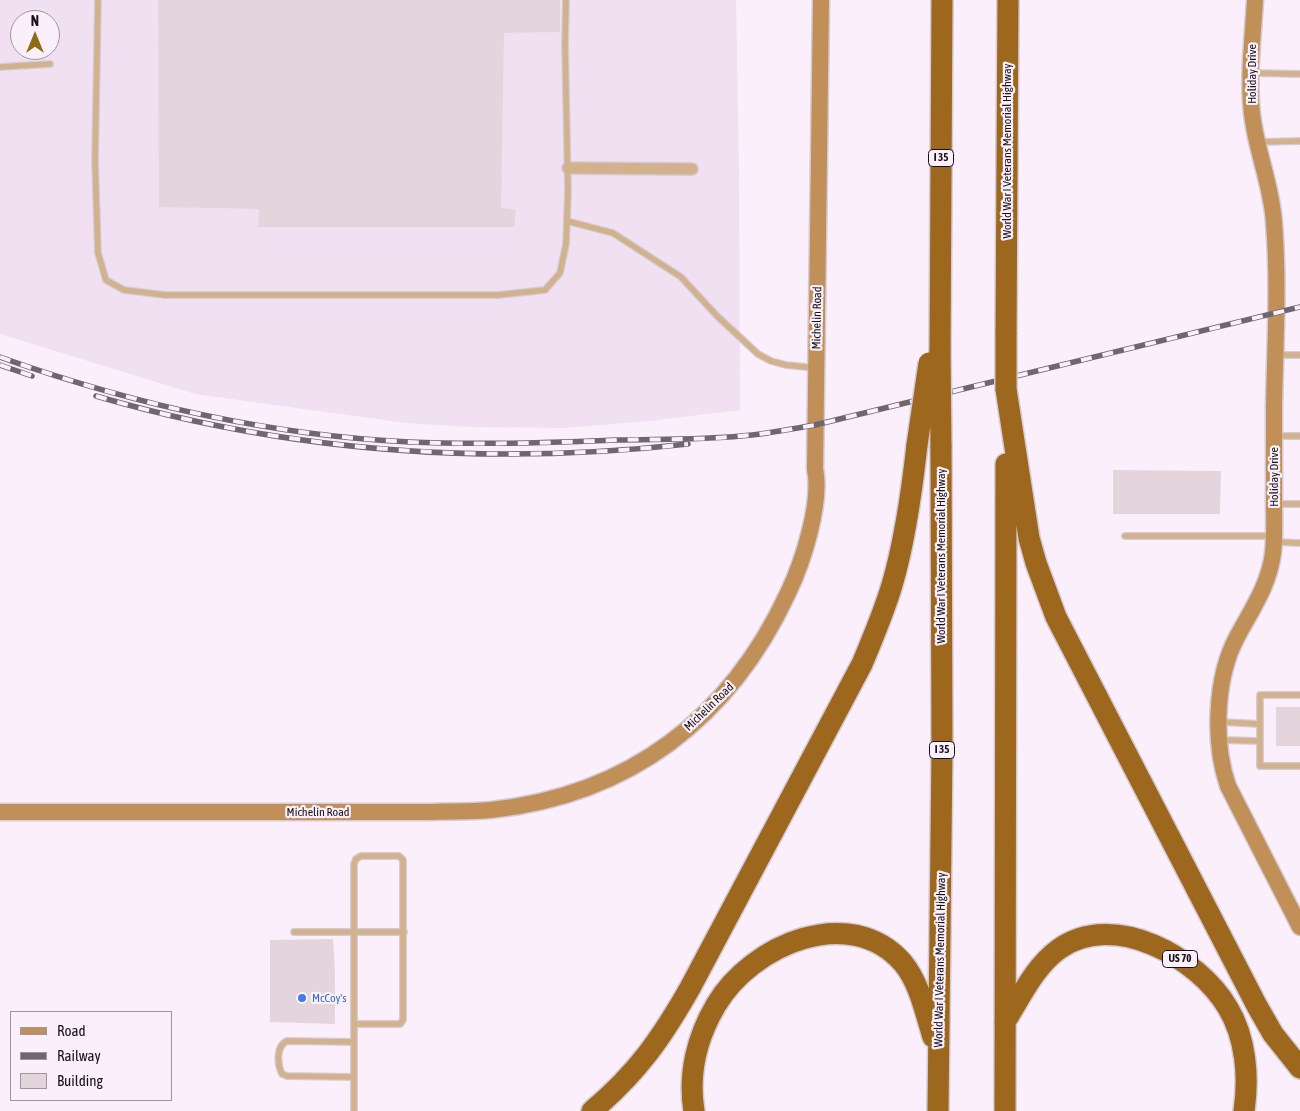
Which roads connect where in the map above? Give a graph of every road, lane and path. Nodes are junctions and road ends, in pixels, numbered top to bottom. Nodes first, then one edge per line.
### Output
1 (98, 0) edge
2 (566, 0) edge
3 (822, 0) edge
4 (942, 0) edge
5 (1255, 0) edge
6 (1006, 6) edge
7 (50, 64) dead end
8 (0, 67) edge
9 (1252, 73) junction
10 (1300, 74) edge
11 (1300, 141) edge
12 (1257, 143) junction
13 (568, 168) junction
14 (692, 169) dead end
15 (567, 221) junction
16 (935, 352) junction
17 (1275, 355) junction
18 (1300, 355) edge
19 (816, 368) junction
20 (1009, 426) junction
21 (1274, 436) junction
22 (1300, 436) edge
23 (1274, 504) junction
24 (1300, 504) edge
25 (1125, 536) dead end
26 (1274, 540) junction
27 (1300, 542) edge
28 (1300, 695) edge
29 (1219, 722) junction
30 (1259, 724) junction
31 (1220, 740) junction
32 (1259, 741) junction
33 (1300, 766) edge
34 (0, 812) edge
35 (1300, 927) edge
36 (294, 932) dead end
37 (354, 932) junction
38 (404, 932) junction
39 (1005, 1023) junction
40 (354, 1024) junction
41 (354, 1042) junction
42 (938, 1054) junction
43 (1300, 1068) edge
44 (354, 1077) junction
45 (354, 1111) edge
46 (592, 1111) edge
47 (694, 1111) edge
48 (938, 1111) edge
49 (1005, 1111) edge
50 (1244, 1111) edge

1 - 15 lane
2 - 13 lane
3 - 19 street, Michelin Road
4 - 16 highway, World War I Veterans Memorial Highway / I 35
5 - 9 street, Holiday Drive
6 - 20 highway, World War I Veterans Memorial Highway, bridge
7 - 8 lane
9 - 10 lane
9 - 12 street, Holiday Drive
11 - 12 lane
12 - 17 street, Holiday Drive
13 - 14 street
13 - 15 lane
15 - 19 lane
16 - 42 highway, World War I Veterans Memorial Highway / I 35, bridge
16 - 46 highway, bridge
17 - 18 lane
17 - 21 street, Holiday Drive
19 - 34 street, Michelin Road
20 - 39 highway, World War I Veterans Memorial Highway
20 - 43 highway
21 - 22 lane
21 - 23 street, Holiday Drive
23 - 24 lane
23 - 26 street, Holiday Drive
25 - 26 lane
26 - 27 lane
26 - 29 street, Holiday Drive
28 - 30 lane
29 - 30 lane
29 - 31 street, Holiday Drive
30 - 32 lane
31 - 32 lane
31 - 35 street, Holiday Drive
32 - 33 lane
36 - 37 lane
37 - 38 lane
37 - 38 lane
37 - 40 lane
38 - 40 lane
39 - 49 highway, World War I Veterans Memorial Highway
39 - 50 highway, US 70
40 - 41 lane
41 - 44 lane
41 - 44 lane
42 - 47 highway
42 - 48 highway, World War I Veterans Memorial Highway / I 35
44 - 45 lane

